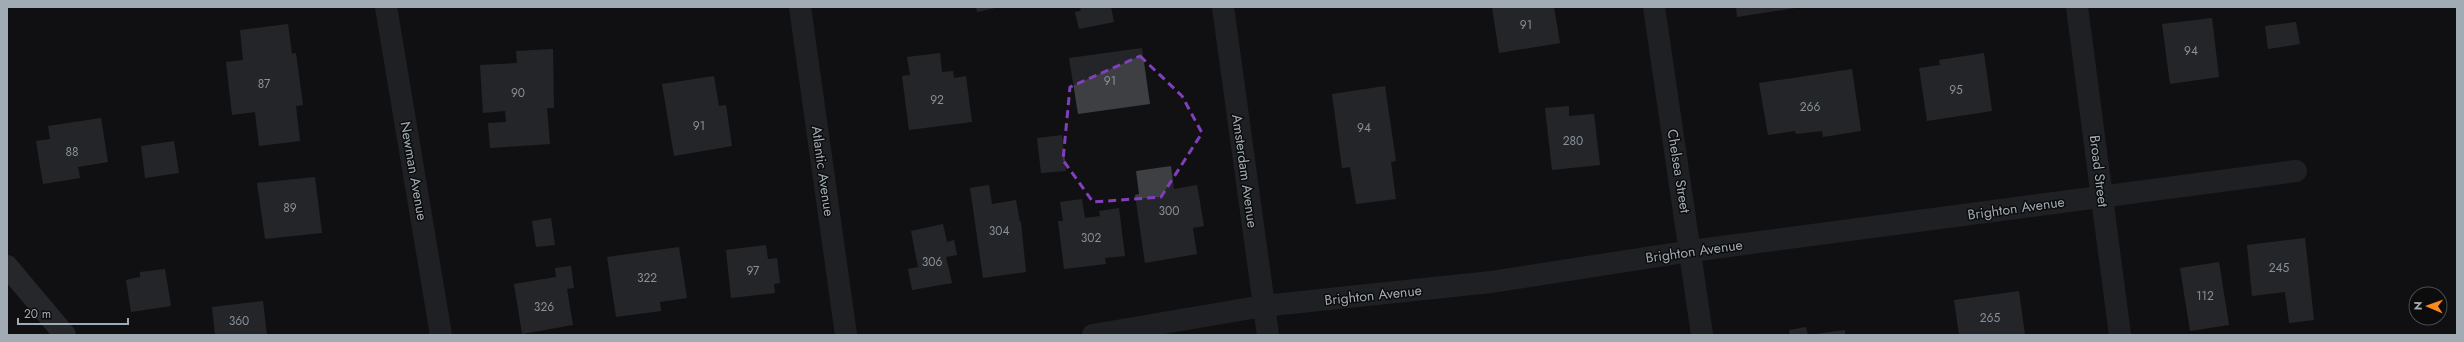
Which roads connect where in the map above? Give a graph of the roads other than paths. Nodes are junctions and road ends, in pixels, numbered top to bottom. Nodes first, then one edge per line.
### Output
1 (386, 7) edge
2 (800, 7) edge
3 (1223, 7) edge
4 (1654, 7) edge
5 (2077, 7) edge
6 (2296, 171) dead end
7 (2102, 197) junction
8 (1691, 251) junction
9 (7, 266) edge
10 (1263, 306) junction
11 (65, 335) edge
12 (441, 335) edge
13 (846, 335) edge
14 (1093, 335) edge
15 (1268, 335) edge
16 (1702, 335) edge
17 (2120, 335) edge

1 - 12 street, Newman Avenue
2 - 13 street, Atlantic Avenue
3 - 10 street, Amsterdam Avenue
4 - 8 street, Chelsea Street
5 - 7 street, Broad Street
6 - 7 street, Brighton Avenue
7 - 8 street, Brighton Avenue
7 - 17 street, Broad Street
8 - 10 street, Brighton Avenue
8 - 16 street, Chelsea Street
9 - 11 main road
10 - 14 street, Brighton Avenue
10 - 15 street, Amsterdam Avenue

